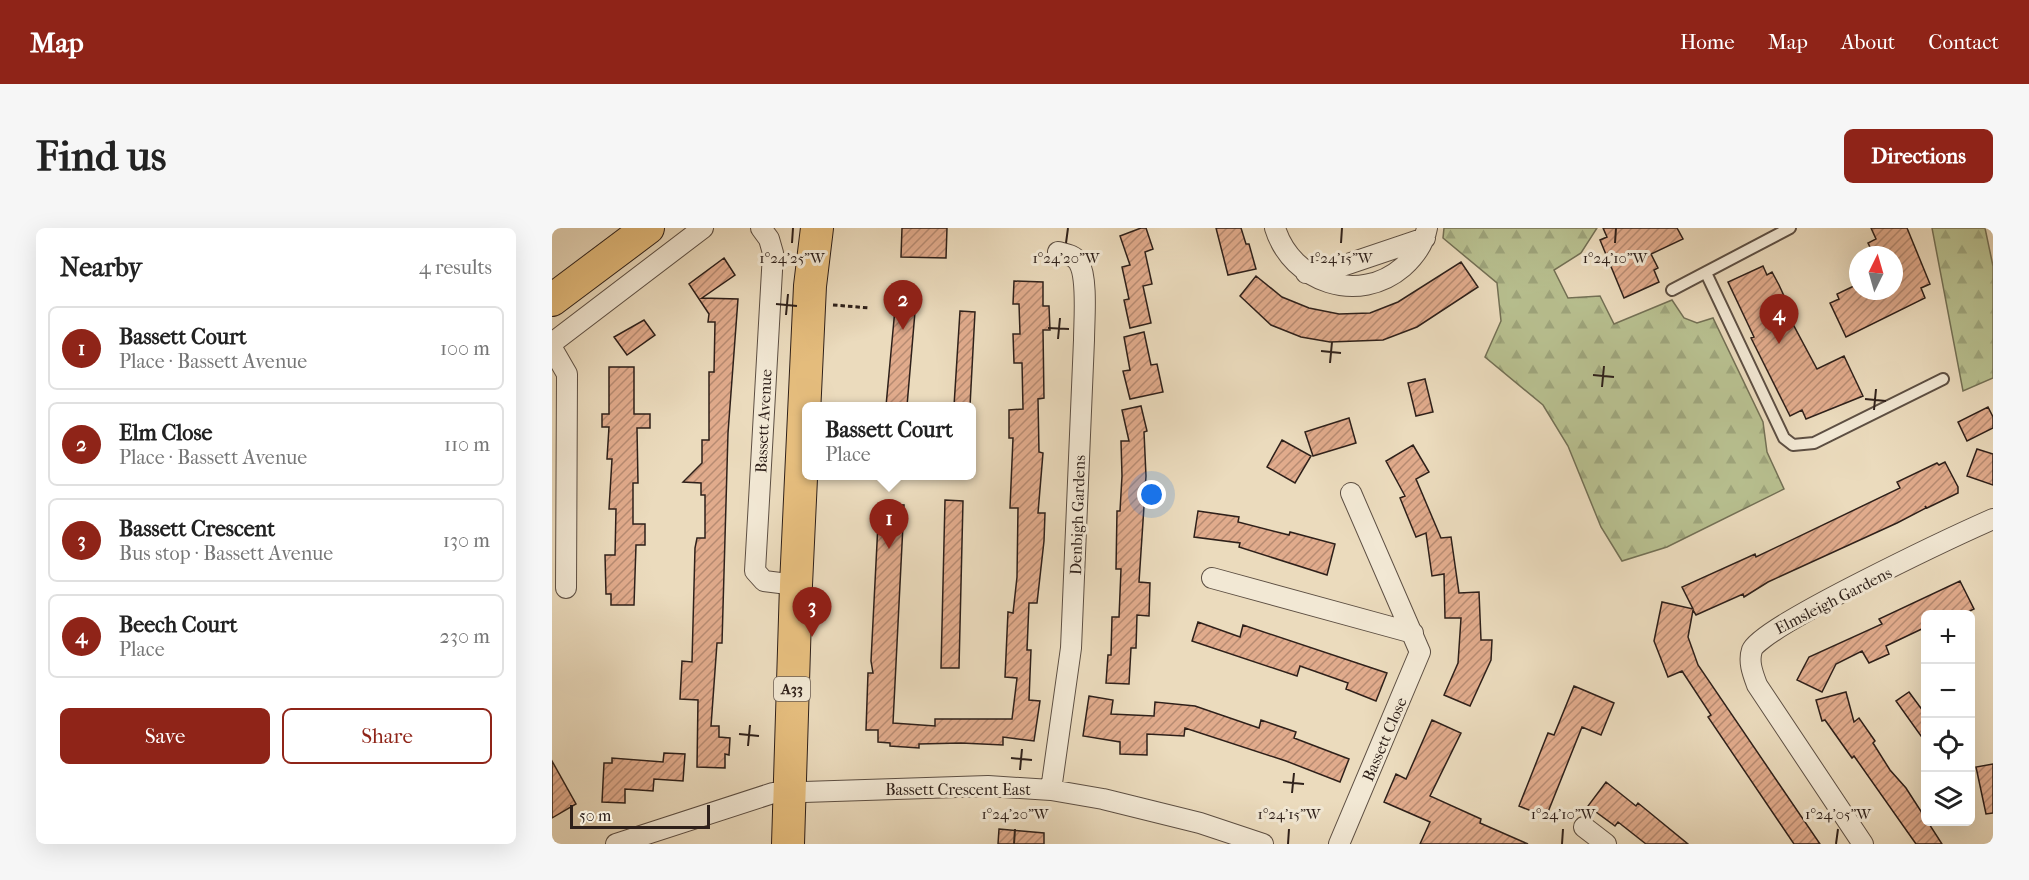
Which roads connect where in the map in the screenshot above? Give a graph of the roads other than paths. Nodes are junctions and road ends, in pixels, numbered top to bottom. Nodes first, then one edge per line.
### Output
1 (648, 228) edge
2 (703, 228) edge
3 (761, 228) edge
4 (795, 228) edge
5 (817, 228) edge
6 (1275, 228) edge
7 (1790, 228) edge
8 (1426, 233) edge
9 (1058, 252) dead end
10 (1306, 273) junction
11 (1706, 273) junction
12 (1672, 291) dead end
13 (820, 295) junction
14 (552, 300) edge
15 (552, 343) edge
16 (552, 348) edge
17 (1943, 379) dead end
18 (811, 402) edge
19 (805, 480) edge
20 (1351, 493) dead end
21 (1993, 519) edge
22 (1212, 578) dead end
23 (796, 585) junction
24 (566, 588) dead end
25 (1413, 633) junction
26 (1051, 790) junction
27 (789, 792) junction
28 (1584, 827) dead end
29 (616, 844) edge
30 (788, 844) edge
31 (1263, 844) edge
32 (1339, 844) edge
33 (1606, 844) edge
34 (1863, 844) edge

1 - 14 main road
2 - 15 street
3 - 23 street, Bassett Avenue
4 - 13 main road, A33
5 - 13 main road, A33
6 - 10 street
7 - 11 lane
8 - 10 street
8 - 10 street
9 - 26 street, Denbigh Gardens
11 - 12 lane
11 - 17 lane
13 - 18 main road, A33
16 - 24 street
19 - 23 main road, A33
20 - 25 street, Bassett Close
21 - 34 street, Elmsleigh Gardens
22 - 25 street
23 - 27 main road, A33
25 - 32 street, Bassett Close
26 - 27 street, Bassett Crescent East
26 - 31 street, Bassett Crescent East
27 - 29 street, Bassett Crescent East
27 - 30 main road, A33
28 - 33 street

